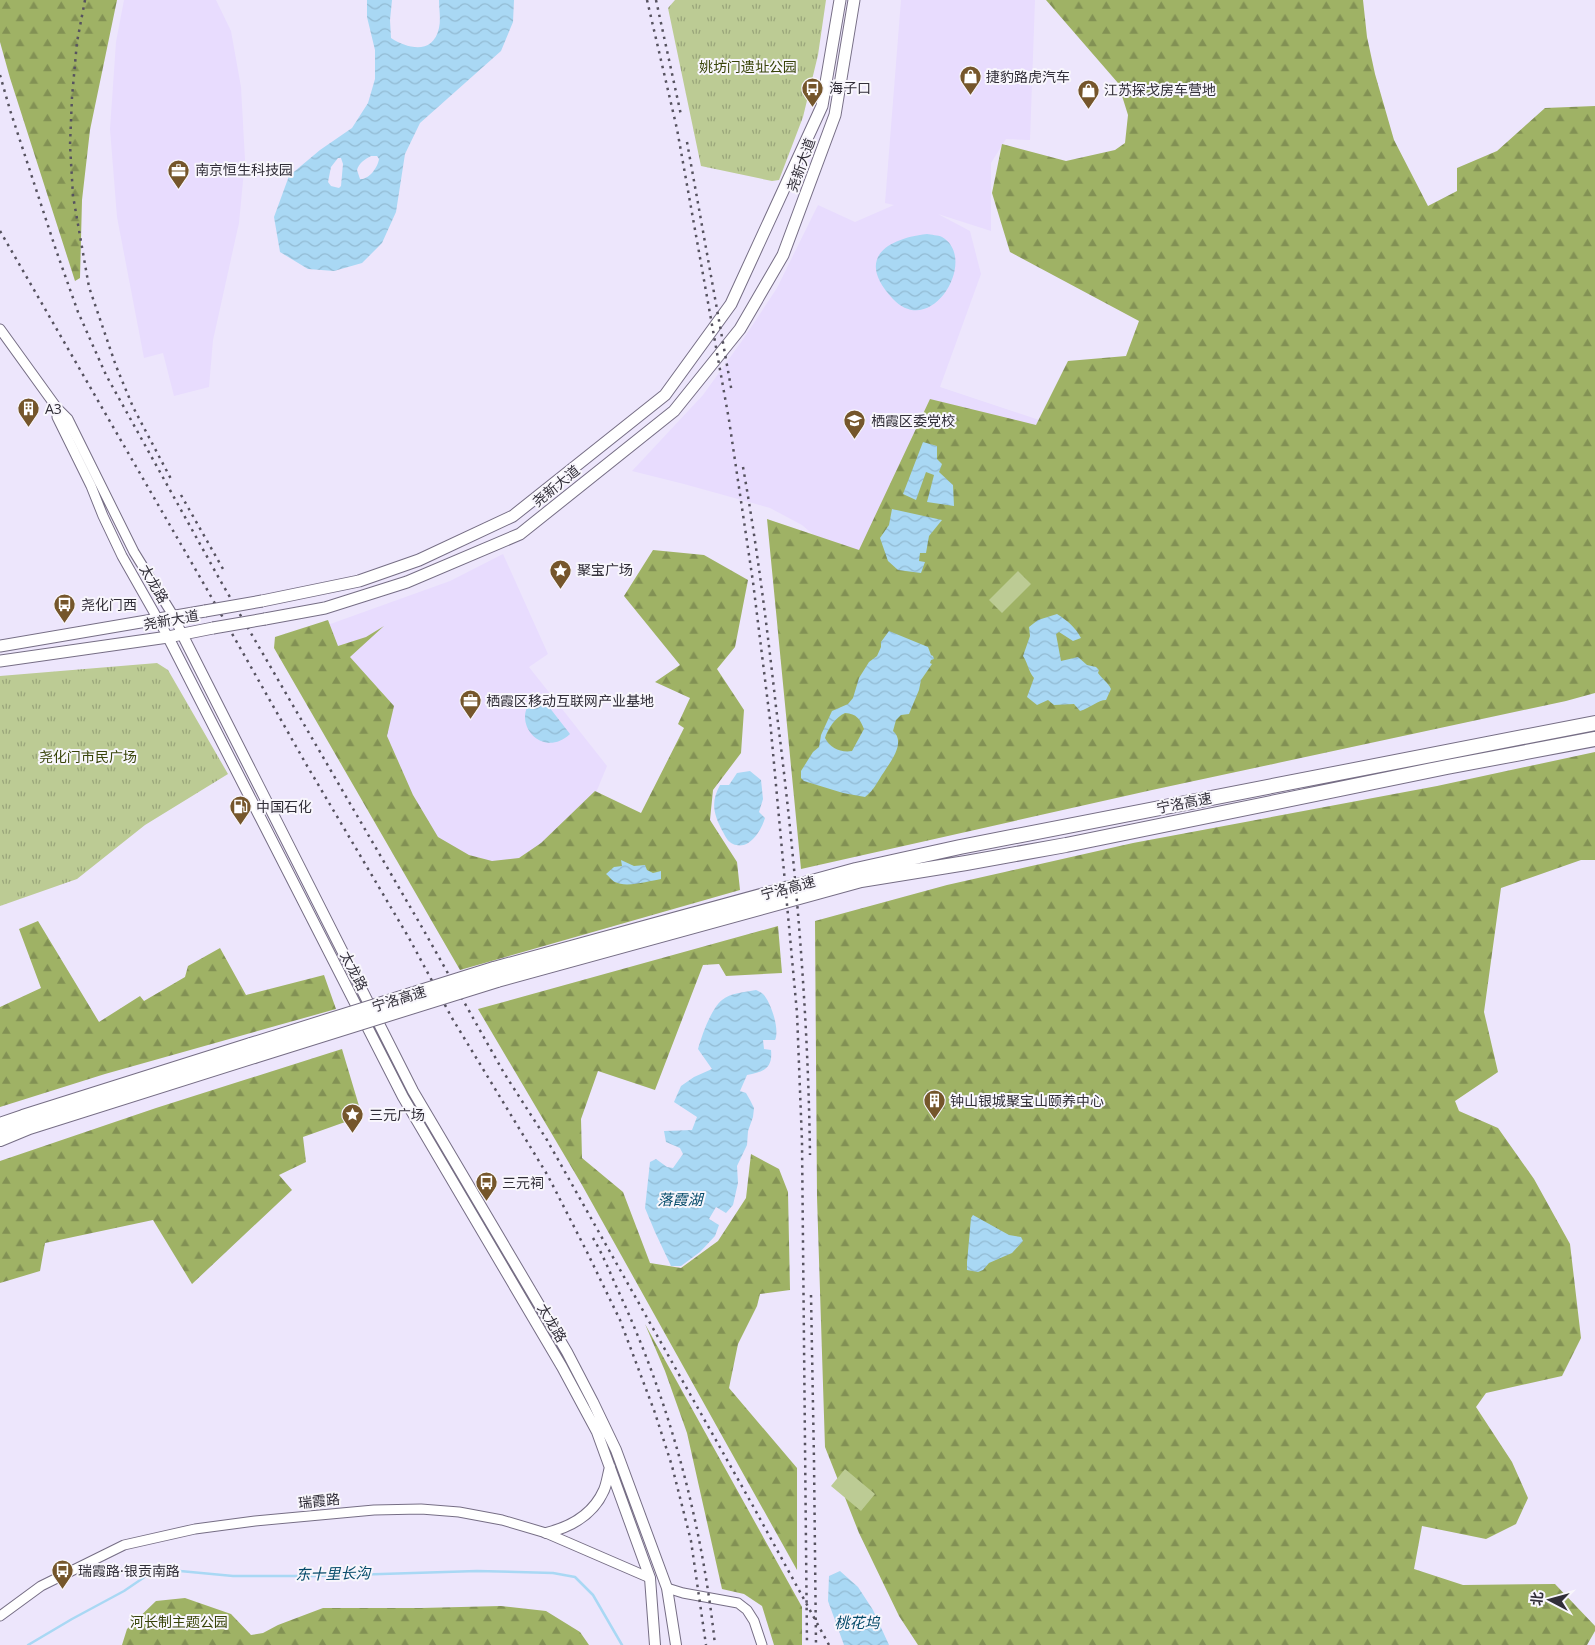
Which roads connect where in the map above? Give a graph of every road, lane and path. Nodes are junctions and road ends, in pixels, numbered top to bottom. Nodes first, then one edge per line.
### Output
1 (840, 0) edge
2 (854, 0) edge
3 (0, 329) edge
4 (57, 408) junction
5 (174, 617) junction
6 (158, 619) junction
7 (182, 634) junction
8 (168, 637) junction
9 (0, 646) edge
10 (0, 661) edge
11 (1595, 718) edge
12 (1595, 723) edge
13 (1595, 739) edge
14 (1502, 741) junction
15 (496, 975) junction
16 (252, 1051) junction
17 (0, 1126) edge
18 (0, 1139) edge
19 (610, 1467) junction
20 (546, 1533) junction
21 (650, 1578) junction
22 (667, 1588) junction
23 (0, 1616) edge
24 (655, 1645) edge
25 (676, 1645) edge
26 (762, 1645) edge

1 - 5 main road, 尧新大道, bridge
2 - 7 main road, 尧新大道, bridge
3 - 4 street, 太龙路
4 - 5 street, 太龙路
4 - 6 street, 太龙路
5 - 6 main road, 尧新大道
5 - 7 street, 太龙路
6 - 8 street, 太龙路
6 - 9 main road, 尧新大道
7 - 8 main road, 尧新大道
7 - 22 main road, 太龙路
8 - 10 main road, 尧新大道
8 - 19 main road, 太龙路
11 - 14 highway
12 - 14 highway, 宁洛高速
13 - 15 highway, 宁洛高速
14 - 15 highway, 宁洛高速
15 - 16 highway, 宁洛高速, bridge
16 - 17 highway, 宁洛高速
16 - 18 highway, 宁洛高速
19 - 20 main road
19 - 21 main road, 太龙路
20 - 21 street, 瑞霞路
20 - 23 street, 瑞霞路
21 - 22 main road
21 - 24 main road, 太龙路
22 - 25 main road, 太龙路
22 - 26 street

